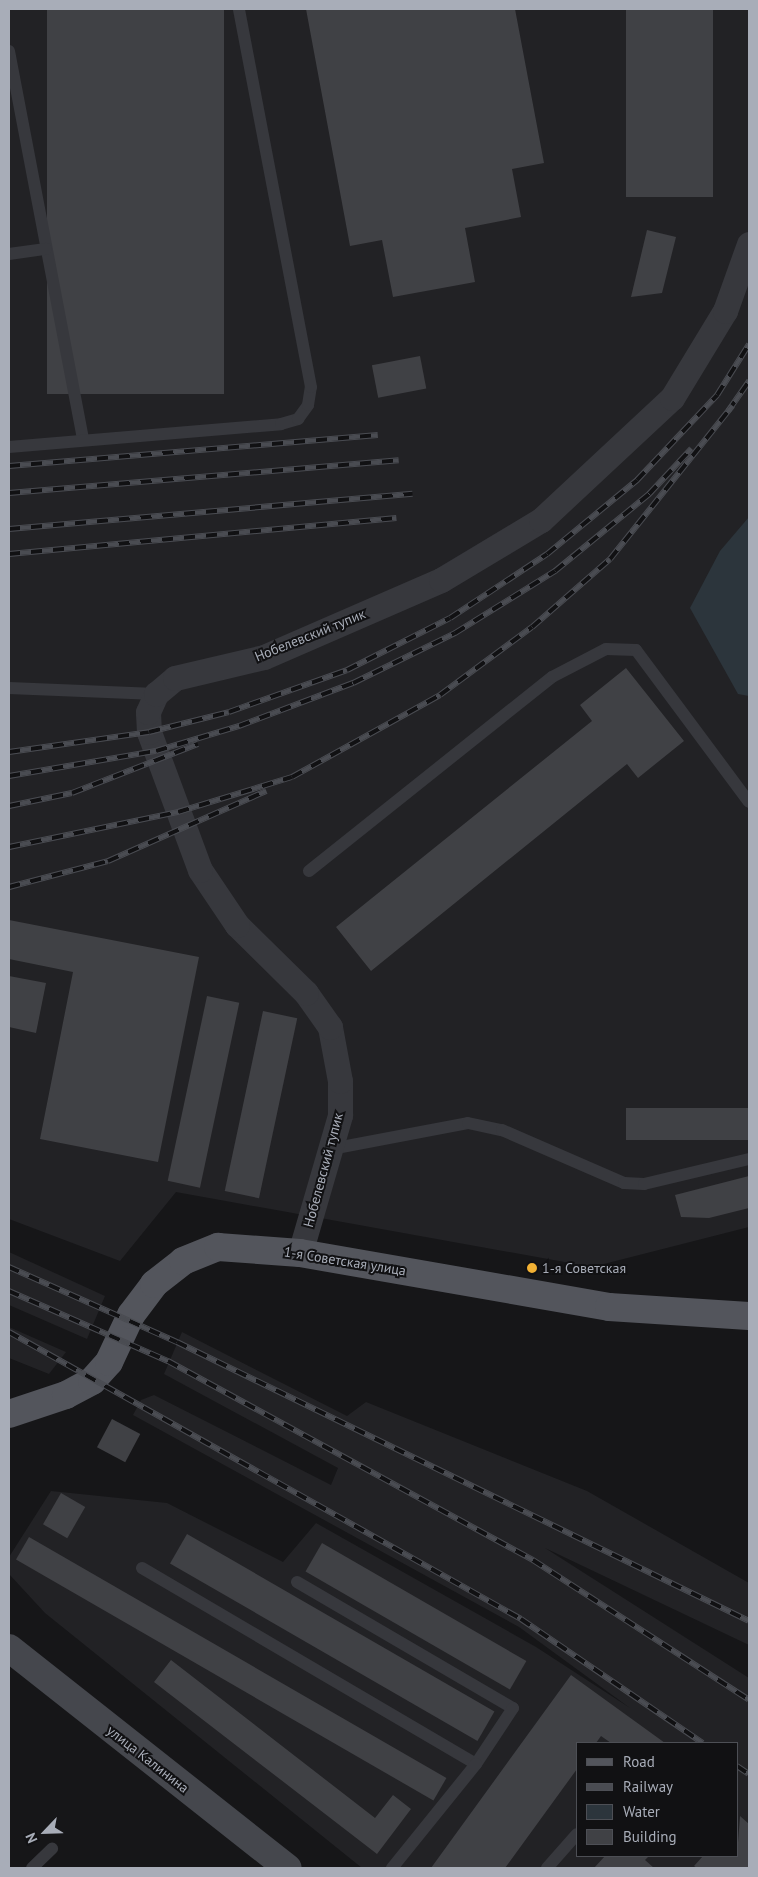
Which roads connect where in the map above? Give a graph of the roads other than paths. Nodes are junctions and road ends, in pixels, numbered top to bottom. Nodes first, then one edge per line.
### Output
1 (239, 9) edge
2 (9, 51) edge
3 (749, 244) edge
4 (46, 249) junction
5 (9, 254) edge
6 (83, 440) junction
7 (9, 447) edge
8 (9, 688) edge
9 (156, 694) junction
10 (749, 802) edge
11 (309, 871) dead end
12 (332, 1148) junction
13 (749, 1159) edge
14 (300, 1253) junction
15 (749, 1316) edge
16 (9, 1414) edge
17 (142, 1568) dead end
18 (296, 1582) dead end
19 (9, 1648) edge
20 (476, 1764) junction
21 (576, 1835) edge
22 (52, 1850) dead end
23 (32, 1868) edge
24 (288, 1868) edge
25 (392, 1868) edge
26 (547, 1868) edge

1 - 6 lane
2 - 4 lane
3 - 9 street, Нобелевский тупик
4 - 5 lane
4 - 6 lane
6 - 7 lane
8 - 9 lane
9 - 12 street, Нобелевский тупик
10 - 11 lane
12 - 13 lane
12 - 14 street, Нобелевский тупик
14 - 15 main road, 1-я Советская улица
14 - 16 main road, 1-я Советская улица
17 - 20 lane
18 - 20 lane
19 - 24 street, улица Калинина
20 - 25 lane
21 - 26 lane
22 - 23 lane

